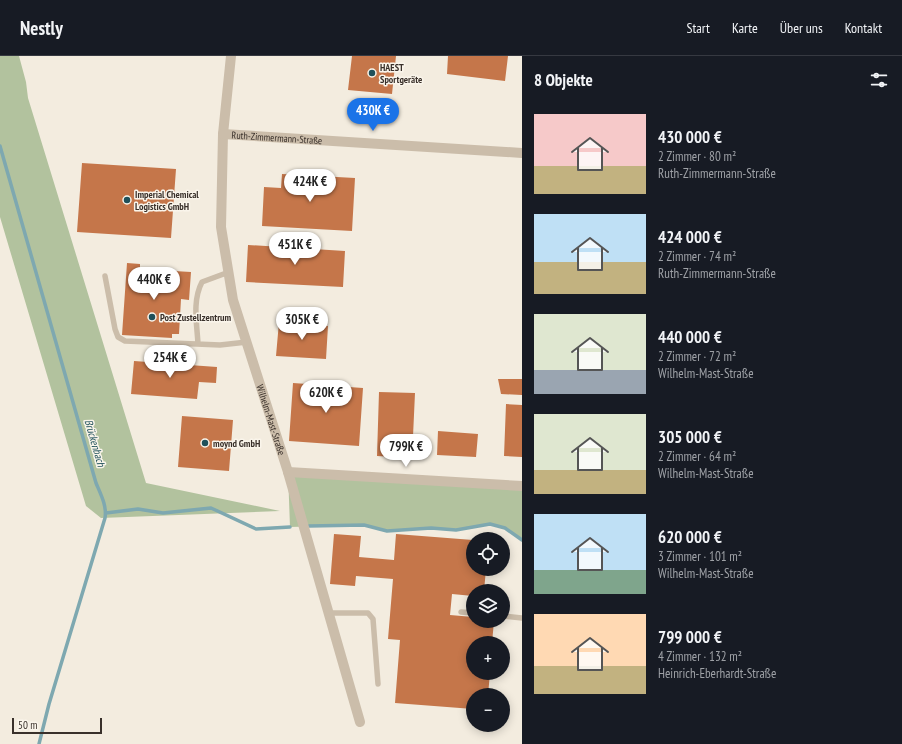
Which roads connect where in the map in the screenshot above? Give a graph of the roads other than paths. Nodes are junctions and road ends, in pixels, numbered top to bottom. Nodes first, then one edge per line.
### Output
1 (231, 56) edge
2 (223, 134) junction
3 (522, 152) edge
4 (229, 272) junction
5 (105, 276) dead end
6 (246, 342) junction
7 (198, 344) junction
8 (288, 472) junction
9 (522, 486) edge
10 (461, 612) dead end
11 (466, 612) edge
12 (328, 613) junction
13 (510, 617) edge
14 (522, 618) edge
15 (378, 684) dead end
16 (360, 722) dead end

1 - 2 street, Wilhelm-Mast-Straße
2 - 3 street, Ruth-Zimmermann-Straße
2 - 4 street, Wilhelm-Mast-Straße
4 - 6 street, Wilhelm-Mast-Straße
4 - 7 lane
5 - 7 lane
6 - 7 lane
6 - 8 street, Wilhelm-Mast-Straße
8 - 9 street
8 - 12 street, Wilhelm-Mast-Straße
10 - 11 lane
12 - 15 lane
12 - 16 street, Wilhelm-Mast-Straße
13 - 14 lane

